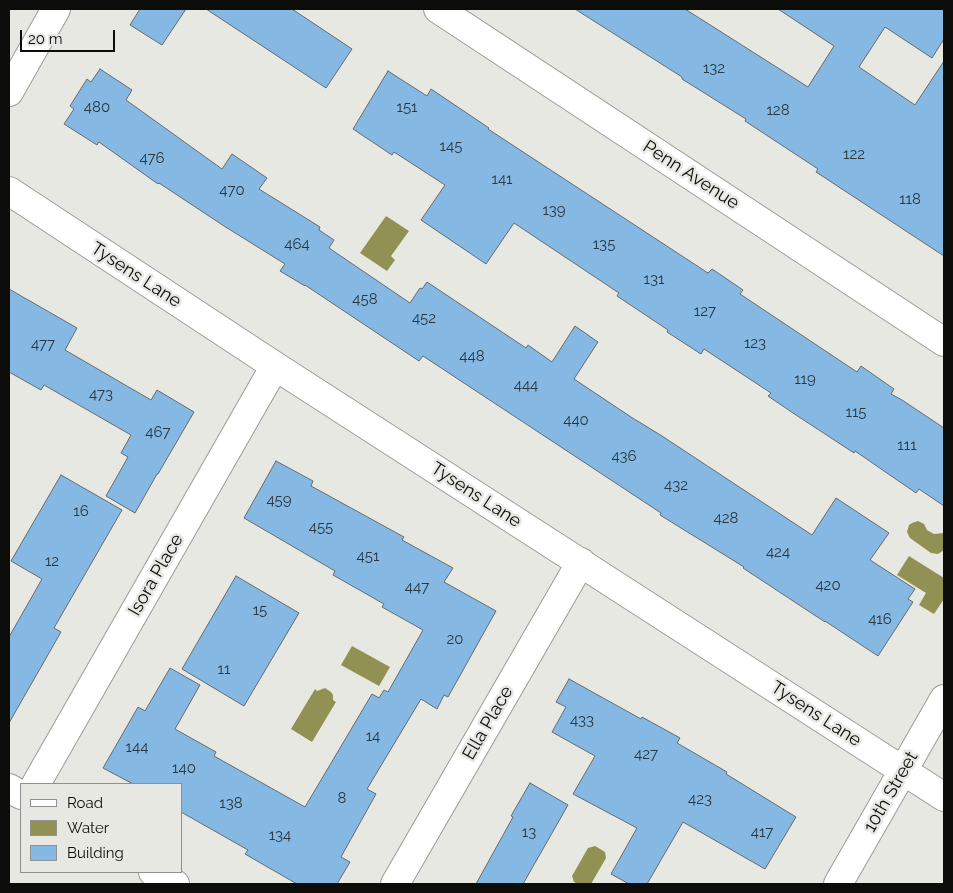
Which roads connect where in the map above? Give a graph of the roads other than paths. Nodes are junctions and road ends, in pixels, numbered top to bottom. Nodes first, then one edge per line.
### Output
1 (56, 9) edge
2 (438, 9) edge
3 (9, 92) edge
4 (9, 192) edge
5 (944, 342) edge
6 (275, 366) junction
7 (580, 562) junction
8 (944, 699) edge
9 (904, 770) junction
10 (37, 783) edge
11 (9, 788) edge
12 (20, 795) edge
13 (944, 797) edge
14 (156, 873) edge
15 (175, 884) edge
16 (395, 884) edge
17 (838, 884) edge

1 - 3 street
2 - 5 street, Penn Avenue
4 - 6 street, Tysens Lane
6 - 7 street, Tysens Lane
6 - 10 street, Isora Place
7 - 9 street, Tysens Lane
7 - 16 street, Ella Place
8 - 9 street, 10th Street
9 - 13 street, Tysens Lane
9 - 17 street, 10th Street
11 - 12 street
14 - 15 street

